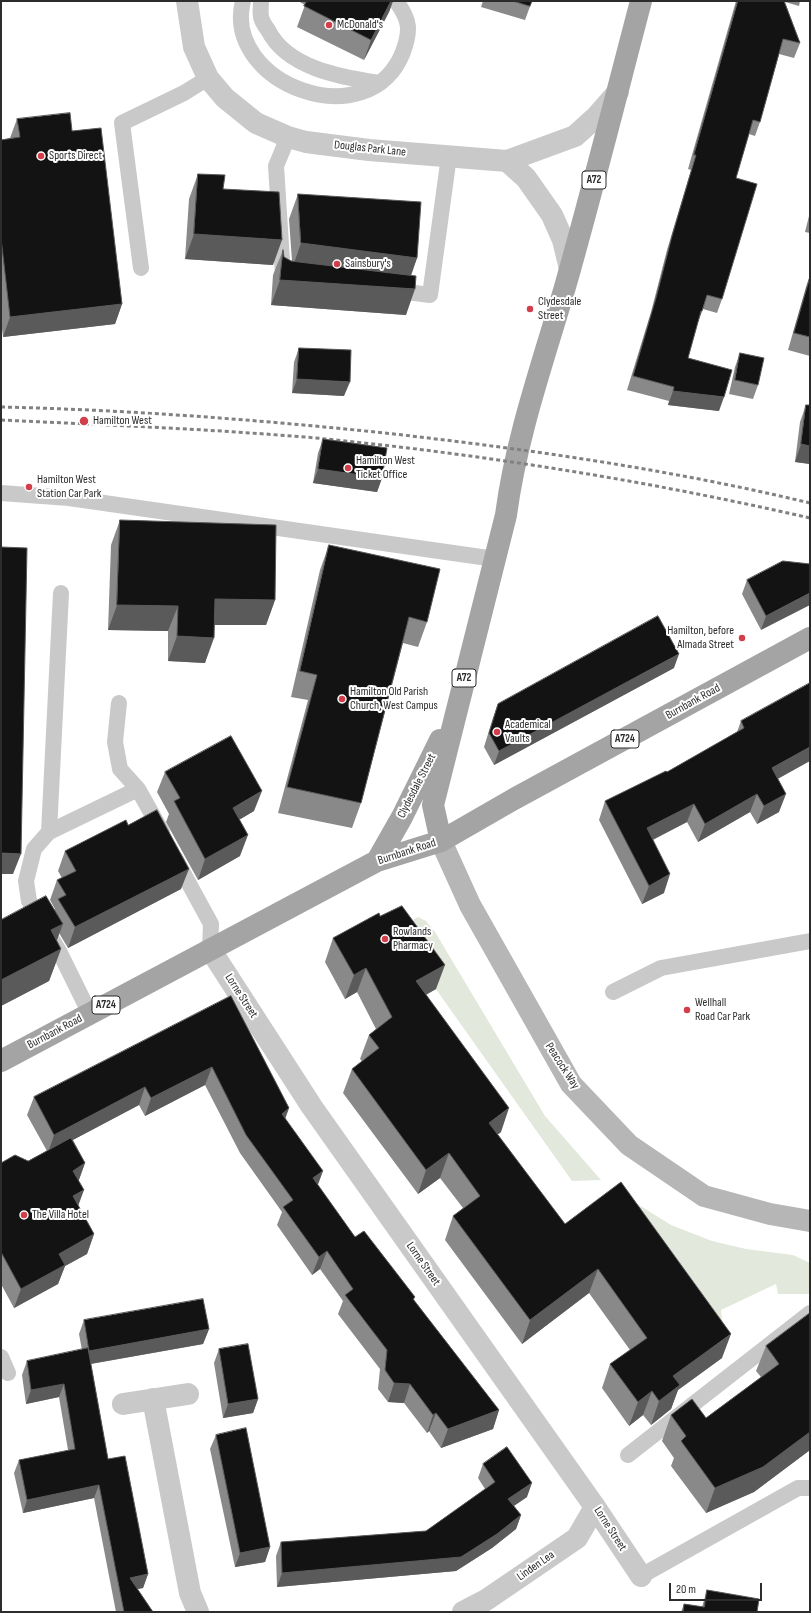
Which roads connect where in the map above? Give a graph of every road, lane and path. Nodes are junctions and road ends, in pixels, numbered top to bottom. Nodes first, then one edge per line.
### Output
1 (186, 1) edge
2 (242, 1) edge
3 (261, 1) edge
4 (641, 1) edge
5 (396, 3) edge
6 (208, 78) junction
7 (379, 83) junction
8 (618, 92) junction
9 (288, 137) junction
10 (449, 156) junction
11 (506, 161) junction
12 (141, 268) dead end
13 (570, 269) junction
14 (298, 278) edge
15 (376, 288) edge
16 (1, 493) edge
17 (495, 559) junction
18 (61, 593) dead end
19 (810, 638) edge
20 (119, 703) dead end
21 (456, 709) junction
22 (138, 789) junction
23 (49, 832) junction
24 (441, 841) junction
25 (377, 861) junction
26 (810, 941) edge
27 (210, 949) junction
28 (613, 992) dead end
29 (90, 1014) junction
30 (1, 1061) edge
31 (810, 1221) edge
32 (810, 1313) edge
33 (1, 1357) edge
34 (8, 1373) dead end
35 (188, 1394) dead end
36 (153, 1399) junction
37 (123, 1404) dead end
38 (628, 1455) dead end
39 (810, 1488) edge
40 (596, 1507) junction
41 (640, 1576) joint
42 (198, 1612) edge
43 (463, 1612) edge

1 - 6 street, Douglas Park Lane
2 - 7 lane
3 - 7 lane
4 - 8 main road, Clydesdale Street / A72
5 - 7 lane
6 - 9 street, Douglas Park Lane
6 - 12 lane
8 - 11 street
8 - 13 main road, Clydesdale Street / A72
9 - 10 street, Douglas Park Lane
9 - 14 lane
10 - 11 street, Douglas Park Lane
10 - 15 lane
11 - 13 street
13 - 17 main road, Clydesdale Street / A72
16 - 17 lane
17 - 21 main road, Clydesdale Street / A72
18 - 23 lane
19 - 24 main road, Burnbank Road / A724
20 - 22 lane
21 - 24 main road, Clydesdale Street / A72
21 - 25 main road, Clydesdale Street
22 - 23 lane
22 - 27 lane
23 - 29 lane
24 - 25 main road, Burnbank Road / A724
24 - 31 main road, Peacock Way
25 - 27 main road, Burnbank Road / A724
26 - 28 lane
27 - 29 main road, Burnbank Road / A724
27 - 40 street, Lorne Street
29 - 30 main road, Burnbank Road / A724
32 - 38 lane
33 - 34 lane
35 - 36 street
36 - 37 street
36 - 42 street
39 - 41 lane
40 - 41 street, Lorne Street
40 - 43 street, Linden Lea

